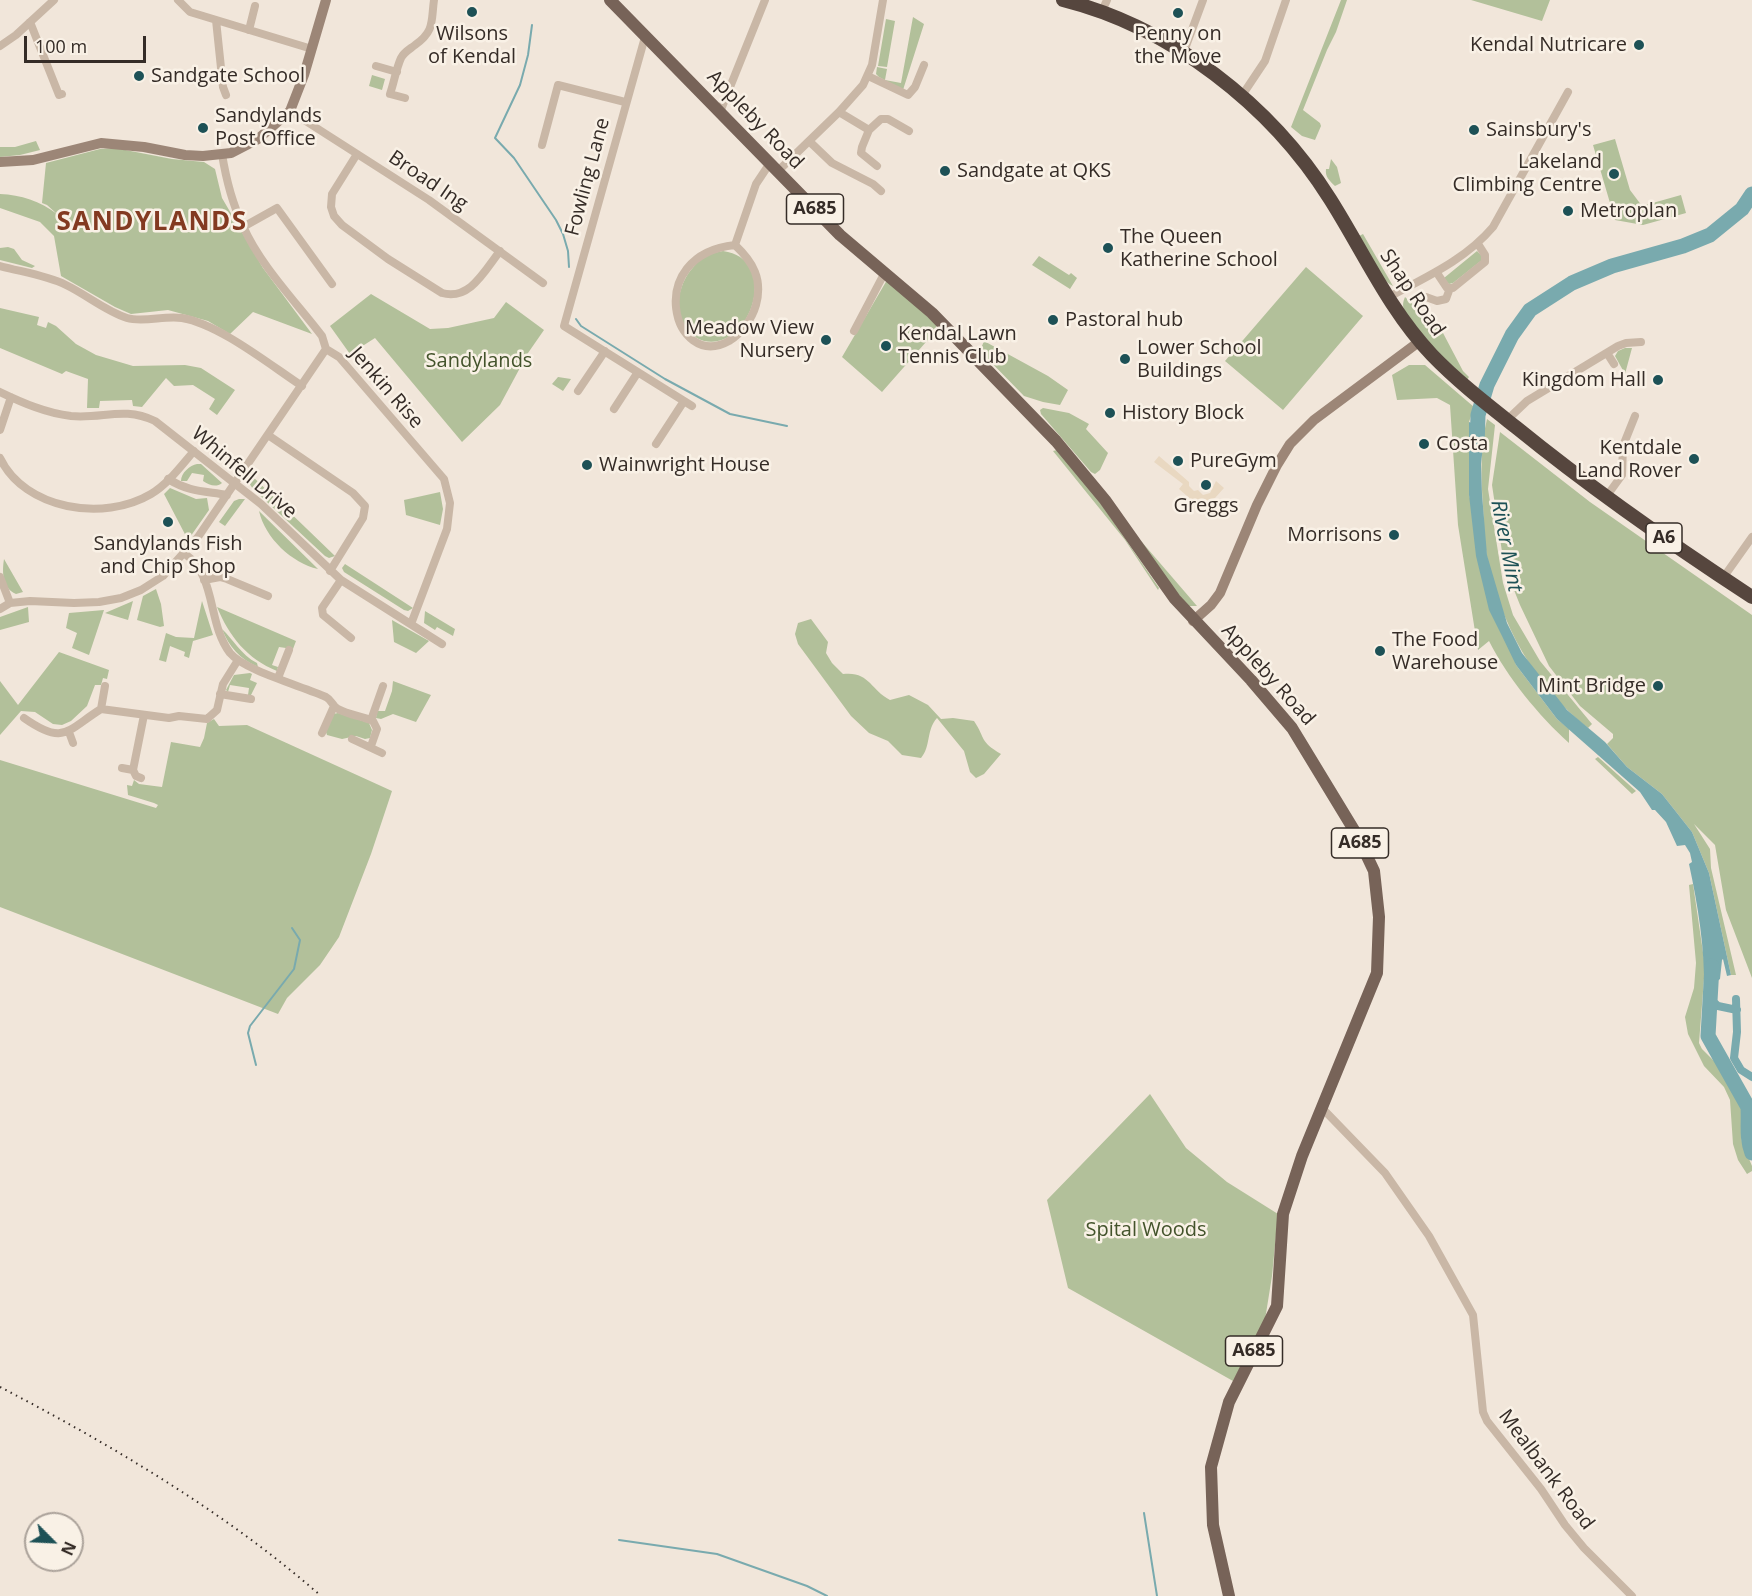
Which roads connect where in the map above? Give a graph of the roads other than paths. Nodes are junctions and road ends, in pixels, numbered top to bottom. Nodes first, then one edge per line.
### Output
1 (54, 0) edge
2 (178, 0) edge
3 (326, 0) edge
4 (434, 0) edge
5 (610, 0) edge
6 (765, 0) edge
7 (883, 0) edge
8 (1063, 0) edge
9 (1203, 0) edge
10 (1286, 0) edge
11 (255, 6) dead end
12 (1104, 6) edge
13 (216, 20) junction
14 (30, 22) junction
15 (249, 30) junction
16 (645, 37) junction
17 (0, 46) edge
18 (312, 49) junction
19 (1184, 54) junction
20 (924, 65) dead end
21 (376, 66) dead end
22 (397, 72) junction
23 (868, 76) junction
24 (1568, 92) dead end
25 (62, 94) dead end
26 (226, 94) dead end
27 (1241, 97) junction
28 (405, 98) dead end
29 (625, 102) junction
30 (290, 111) junction
31 (720, 111) junction
32 (839, 112) junction
33 (869, 130) junction
34 (909, 131) dead end
35 (808, 141) junction
36 (542, 146) dead end
37 (222, 154) junction
38 (357, 154) junction
39 (0, 162) edge
40 (877, 166) dead end
41 (774, 167) junction
42 (881, 191) dead end
43 (243, 227) junction
44 (1478, 244) junction
45 (735, 245) junction
46 (500, 251) junction
47 (0, 266) edge
48 (885, 272) junction
49 (1437, 273) junction
50 (543, 283) dead end
51 (332, 284) dead end
52 (1450, 288) junction
53 (1389, 297) junction
54 (1426, 297) dead end
55 (854, 331) dead end
56 (1420, 341) junction
57 (1641, 342) dead end
58 (326, 349) junction
59 (605, 351) junction
60 (1607, 353) junction
61 (1614, 364) dead end
62 (638, 372) junction
63 (302, 386) junction
64 (578, 391) dead end
65 (0, 392) edge
66 (11, 397) junction
67 (684, 401) junction
68 (692, 406) dead end
69 (614, 409) dead end
70 (1635, 416) dead end
71 (1507, 420) junction
72 (0, 430) edge
73 (268, 435) junction
74 (656, 444) dead end
75 (194, 451) junction
76 (0, 458) edge
77 (168, 479) junction
78 (235, 483) junction
79 (227, 495) junction
80 (1606, 497) junction
81 (1752, 537) edge
82 (185, 554) junction
83 (330, 571) junction
84 (0, 577) edge
85 (1724, 578) junction
86 (204, 580) junction
87 (341, 580) junction
88 (268, 596) dead end
89 (1752, 597) edge
90 (10, 603) junction
91 (0, 609) edge
92 (1193, 621) junction
93 (411, 624) junction
94 (351, 638) dead end
95 (442, 644) dead end
96 (289, 650) dead end
97 (238, 660) junction
98 (278, 678) junction
99 (105, 686) dead end
100 (382, 686) dead end
101 (220, 694) junction
102 (251, 699) dead end
103 (334, 706) junction
104 (101, 709) junction
105 (144, 715) junction
106 (24, 718) dead end
107 (371, 720) junction
108 (69, 732) junction
109 (322, 733) dead end
110 (352, 739) dead end
111 (73, 742) dead end
112 (371, 746) junction
113 (382, 753) dead end
114 (122, 768) dead end
115 (133, 770) junction
116 (141, 778) dead end
117 (1322, 1108) junction
118 (1228, 1596) edge
119 (1632, 1596) edge

1 - 14 street
2 - 13 street
3 - 18 street
4 - 22 street
5 - 16 main road, Appleby Road / A685
6 - 31 street
7 - 23 street
8 - 12 highway, Shap Road / A6
9 - 19 street
10 - 27 street
11 - 15 street
12 - 19 highway, Shap Road / A6
13 - 15 street
13 - 26 street
14 - 17 street
14 - 25 street
15 - 18 street
16 - 29 street, Fowling Lane
16 - 31 main road, Appleby Road / A685
18 - 30 street
19 - 27 highway, Shap Road / A6
20 - 23 street
21 - 22 street
22 - 28 street
23 - 32 street
24 - 44 street
27 - 53 highway, Shap Road / A6
29 - 36 street
29 - 59 street, Fowling Lane
30 - 37 street
30 - 38 street, Broad Ing
31 - 41 main road, Appleby Road / A685
32 - 33 street
32 - 35 street
33 - 34 street
33 - 40 street
35 - 41 street
35 - 42 street
37 - 39 street
37 - 43 street, Jenkin Rise
38 - 46 street, Broad Ing
38 - 46 street
41 - 45 street
41 - 48 main road, Appleby Road / A685
43 - 51 street
43 - 58 street, Jenkin Rise
44 - 49 street
44 - 52 street
45 - 45 street
46 - 50 street, Broad Ing
47 - 63 street
48 - 55 street
48 - 92 main road, Appleby Road / A685
49 - 52 street
49 - 53 street
52 - 54 street
53 - 56 highway, Shap Road / A6
56 - 71 highway, Shap Road / A6
56 - 92 street
57 - 60 street
58 - 63 street
58 - 93 street, Jenkin Rise
59 - 62 street
59 - 64 street
60 - 61 street
60 - 71 street
62 - 67 street
62 - 69 street
63 - 73 street
65 - 66 street, Whinfell Drive
66 - 72 street
66 - 75 street, Whinfell Drive
67 - 68 street
67 - 74 street
70 - 80 street
71 - 80 highway, Shap Road / A6
73 - 78 street
73 - 83 street
75 - 77 street
75 - 78 street, Whinfell Drive
76 - 77 street
77 - 79 street
78 - 79 street
78 - 83 street, Whinfell Drive
79 - 82 street
80 - 85 highway, Shap Road / A6
81 - 85 street
82 - 86 street
82 - 90 street
83 - 87 street, Whinfell Drive
84 - 90 street
85 - 89 highway, Shap Road / A6
86 - 88 street
86 - 97 street
87 - 93 street, Whinfell Drive
87 - 94 street
90 - 91 street
92 - 117 main road, Appleby Road / A685
93 - 95 street, Whinfell Drive
96 - 98 street
97 - 98 street
97 - 101 street
98 - 103 street
99 - 104 street
100 - 107 street
101 - 102 street
101 - 105 street
103 - 107 street
103 - 109 street
104 - 105 street
104 - 108 street
105 - 115 street
106 - 108 street
107 - 112 street
108 - 111 street
110 - 112 street
112 - 113 street
114 - 115 street
115 - 116 street
117 - 118 main road, Appleby Road / A685
117 - 119 street, Mealbank Road

